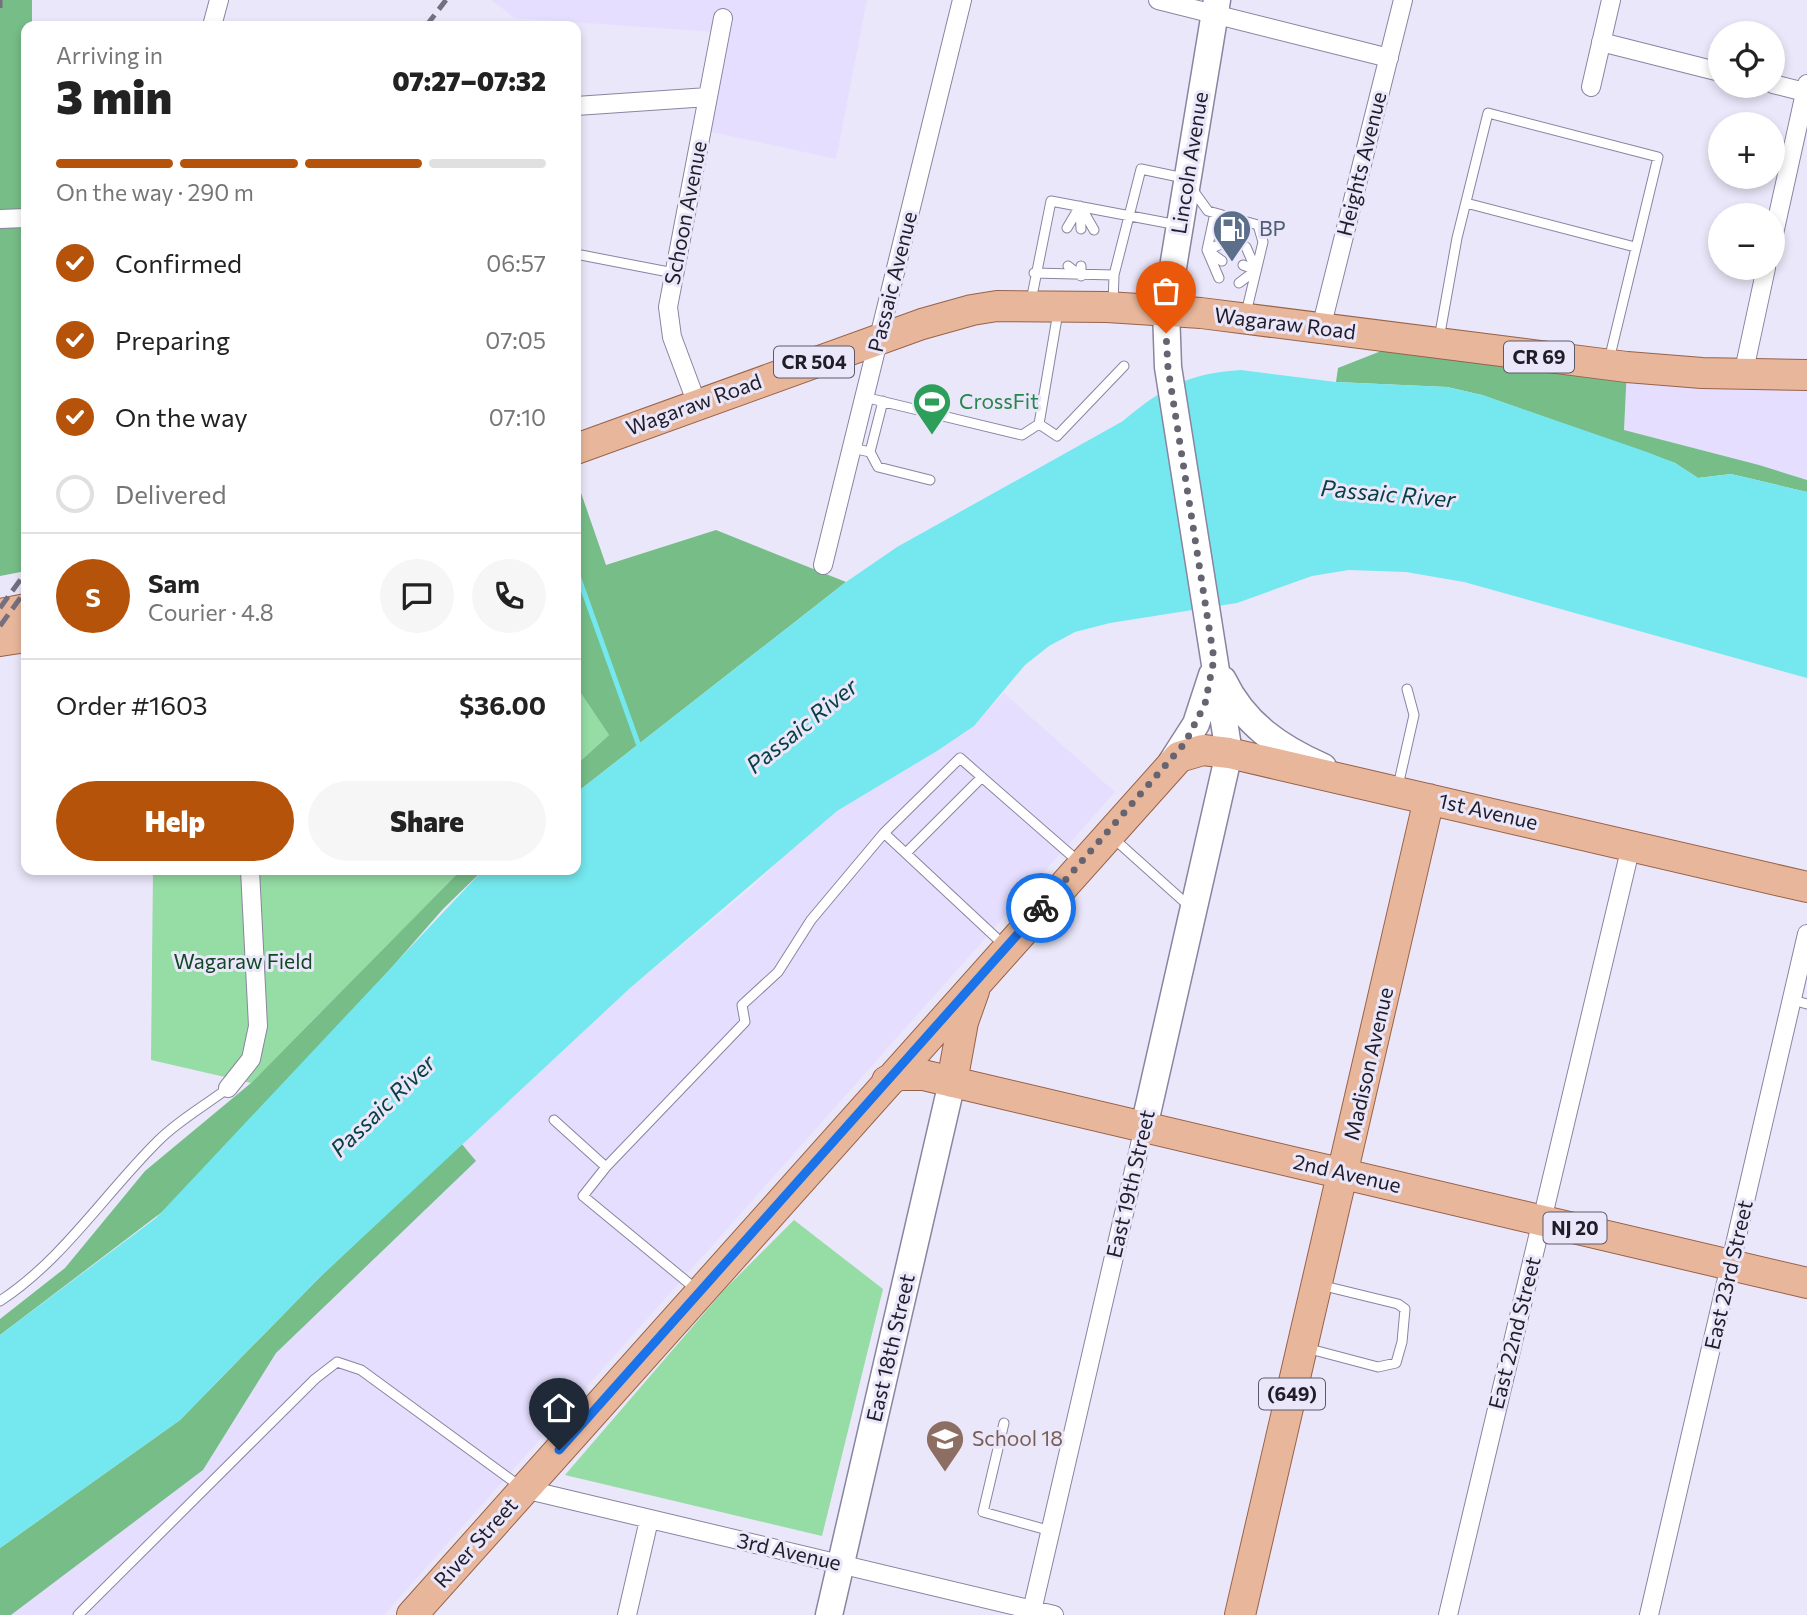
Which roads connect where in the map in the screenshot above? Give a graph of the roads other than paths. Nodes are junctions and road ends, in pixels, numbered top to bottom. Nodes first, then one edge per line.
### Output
1 (219, 0) edge
2 (962, 0) edge
3 (1158, 0) edge
4 (1403, 0) edge
5 (1611, 0) edge
6 (1216, 7) edge
7 (723, 18) dead end
8 (213, 21) edge
9 (1601, 42) junction
10 (1389, 58) junction
11 (1708, 69) edge
12 (1785, 85) edge
13 (1591, 87) dead end
14 (1806, 88) edge
15 (708, 97) junction
16 (581, 106) edge
17 (1187, 179) junction
18 (1466, 203) junction
19 (1781, 203) edge
20 (1080, 206) junction
21 (1215, 213) junction
22 (1130, 215) junction
23 (21, 218) edge
24 (0, 219) edge
25 (1180, 225) junction
26 (1067, 228) dead end
27 (1081, 229) dead end
28 (1094, 230) dead end
29 (1226, 242) dead end
30 (1246, 247) dead end
31 (1634, 247) junction
32 (1207, 250) junction
33 (581, 255) dead end
34 (1222, 261) dead end
35 (1068, 265) dead end
36 (1093, 265) dead end
37 (1242, 265) dead end
38 (1256, 270) junction
39 (1081, 271) junction
40 (674, 273) junction
41 (1034, 273) junction
42 (1114, 275) junction
43 (1219, 278) dead end
44 (1763, 280) edge
45 (1239, 283) dead end
46 (1044, 306) junction
47 (1113, 307) junction
48 (1166, 310) junction
49 (1245, 318) junction
50 (1321, 328) junction
51 (879, 339) junction
52 (1437, 344) junction
53 (1608, 365) junction
54 (1124, 366) dead end
55 (1742, 375) junction
56 (1807, 375) edge
57 (864, 397) junction
58 (884, 401) junction
59 (696, 404) junction
60 (1039, 424) junction
61 (581, 447) edge
62 (861, 450) junction
63 (930, 480) dead end
64 (823, 565) dead end
65 (21, 610) edge
66 (0, 614) edge
67 (21, 638) edge
68 (0, 641) edge
69 (1214, 659) junction
70 (1407, 689) dead end
71 (1229, 753) junction
72 (1171, 763) junction
73 (982, 777) junction
74 (1367, 784) junction
75 (1397, 791) junction
76 (1429, 799) junction
77 (884, 833) junction
78 (1108, 833) junction
79 (1632, 846) junction
80 (906, 853) junction
81 (1081, 864) junction
82 (250, 875) edge
83 (1807, 887) edge
84 (1194, 911) junction
85 (1807, 934) edge
86 (1006, 947) junction
87 (986, 969) junction
88 (1799, 1002) edge
89 (887, 1081) junction
90 (953, 1082) junction
91 (228, 1088) joint
92 (554, 1120) dead end
93 (1144, 1127) junction
94 (606, 1167) junction
95 (1344, 1174) junction
96 (1542, 1220) junction
97 (1731, 1265) junction
98 (1807, 1283) edge
99 (1318, 1284) junction
100 (699, 1292) junction
101 (0, 1301) edge
102 (1303, 1347) junction
103 (1004, 1423) dead end
104 (524, 1489) junction
105 (649, 1520) junction
106 (1051, 1531) junction
107 (841, 1565) junction
108 (422, 1608) edge
109 (1031, 1612) edge
110 (78, 1615) edge
111 (627, 1615) edge
112 (830, 1615) edge
113 (1054, 1615) edge
114 (1240, 1615) edge
115 (1448, 1615) edge
116 (1649, 1615) edge

1 - 8 street
2 - 51 street, Passaic Avenue
3 - 6 street
4 - 10 street, Heights Avenue
5 - 9 street
6 - 10 street
6 - 17 main road, Lincoln Avenue
7 - 15 street, Schoon Avenue
9 - 11 street
9 - 13 street
10 - 50 street, Heights Avenue
12 - 14 street
14 - 19 street
15 - 16 street
15 - 40 street, Schoon Avenue
17 - 21 lane
17 - 22 lane
17 - 25 main road, Lincoln Avenue
18 - 31 lane
18 - 31 lane
18 - 52 lane
20 - 22 lane
20 - 26 lane
20 - 27 lane
20 - 28 lane
20 - 41 lane
21 - 32 lane
21 - 38 lane
22 - 25 lane
22 - 42 lane
23 - 24 street
25 - 48 main road, Lincoln Avenue
29 - 32 lane
30 - 38 lane
31 - 53 lane
32 - 34 lane
32 - 43 lane
33 - 40 lane
35 - 39 lane
36 - 39 lane
37 - 38 lane
38 - 45 lane
38 - 49 lane
39 - 41 lane
39 - 42 lane
40 - 59 street, Schoon Avenue
41 - 46 lane
42 - 47 lane
44 - 55 street
46 - 47 main road, Wagaraw Road / CR 504
46 - 51 main road, Wagaraw Road / CR 504
46 - 60 lane
47 - 48 main road, Wagaraw Road / CR 504
48 - 49 main road, Wagaraw Road / CR 69
48 - 69 main road, Lincoln Avenue
49 - 50 main road, Wagaraw Road / CR 69
50 - 52 main road, Wagaraw Road / CR 69
51 - 57 street, Passaic Avenue
51 - 59 main road, Wagaraw Road / CR 504
52 - 53 main road, Wagaraw Road / CR 69
53 - 55 main road, Wagaraw Road / CR 69
54 - 60 lane
55 - 56 main road, Wagaraw Road / CR 69
57 - 58 lane
57 - 62 street, Passaic Avenue
58 - 60 lane
58 - 62 lane
59 - 61 main road, Wagaraw Road / CR 504
62 - 63 lane
62 - 64 street, Passaic Avenue
65 - 66 main road
67 - 68 main road
69 - 71 main road, Lincoln Avenue
69 - 72 main road, River Street
69 - 74 main road
70 - 75 lane
71 - 72 main road, 1st Avenue
71 - 74 main road, 1st Avenue
71 - 84 main road, East 19th Street
72 - 78 main road, River Street
73 - 77 lane
73 - 80 lane
73 - 81 lane
74 - 75 main road, 1st Avenue
75 - 76 main road, 1st Avenue
76 - 79 main road, 1st Avenue
76 - 95 main road, Madison Avenue / (649)
77 - 80 lane
77 - 94 lane
78 - 81 main road, River Street
78 - 84 lane
79 - 83 main road, 1st Avenue
79 - 96 street, East 22nd Street
80 - 86 lane
81 - 86 main road, River Street
82 - 91 street
84 - 93 main road, East 19th Street
85 - 88 street, East 23rd Street
86 - 87 main road, River Street
87 - 89 main road, River Street
87 - 90 main road, River Street
88 - 97 street, East 23rd Street
89 - 90 main road, 2nd Avenue
89 - 100 main road, River Street
90 - 93 main road, 2nd Avenue / NJ 20
90 - 107 main road, East 18th Street
91 - 101 lane
92 - 94 lane
93 - 95 main road, 2nd Avenue / NJ 20
93 - 106 street, East 19th Street
94 - 100 lane
95 - 96 main road, 2nd Avenue / NJ 20
95 - 99 main road, Madison Avenue / (649)
96 - 97 main road, 2nd Avenue / NJ 20
96 - 115 street, East 22nd Street
97 - 98 main road, 2nd Avenue / NJ 20
97 - 116 street, East 23rd Street
99 - 102 main road, Madison Avenue / (649)
99 - 102 lane
100 - 104 main road, River Street
102 - 114 main road, Madison Avenue / (649)
103 - 106 lane
104 - 105 street, 3rd Avenue
104 - 108 main road, River Street
104 - 110 lane
105 - 107 street, 3rd Avenue
105 - 111 street
106 - 109 street, East 19th Street
107 - 109 street, 3rd Avenue
107 - 112 main road, East 18th Street
109 - 113 street, 3rd Avenue

